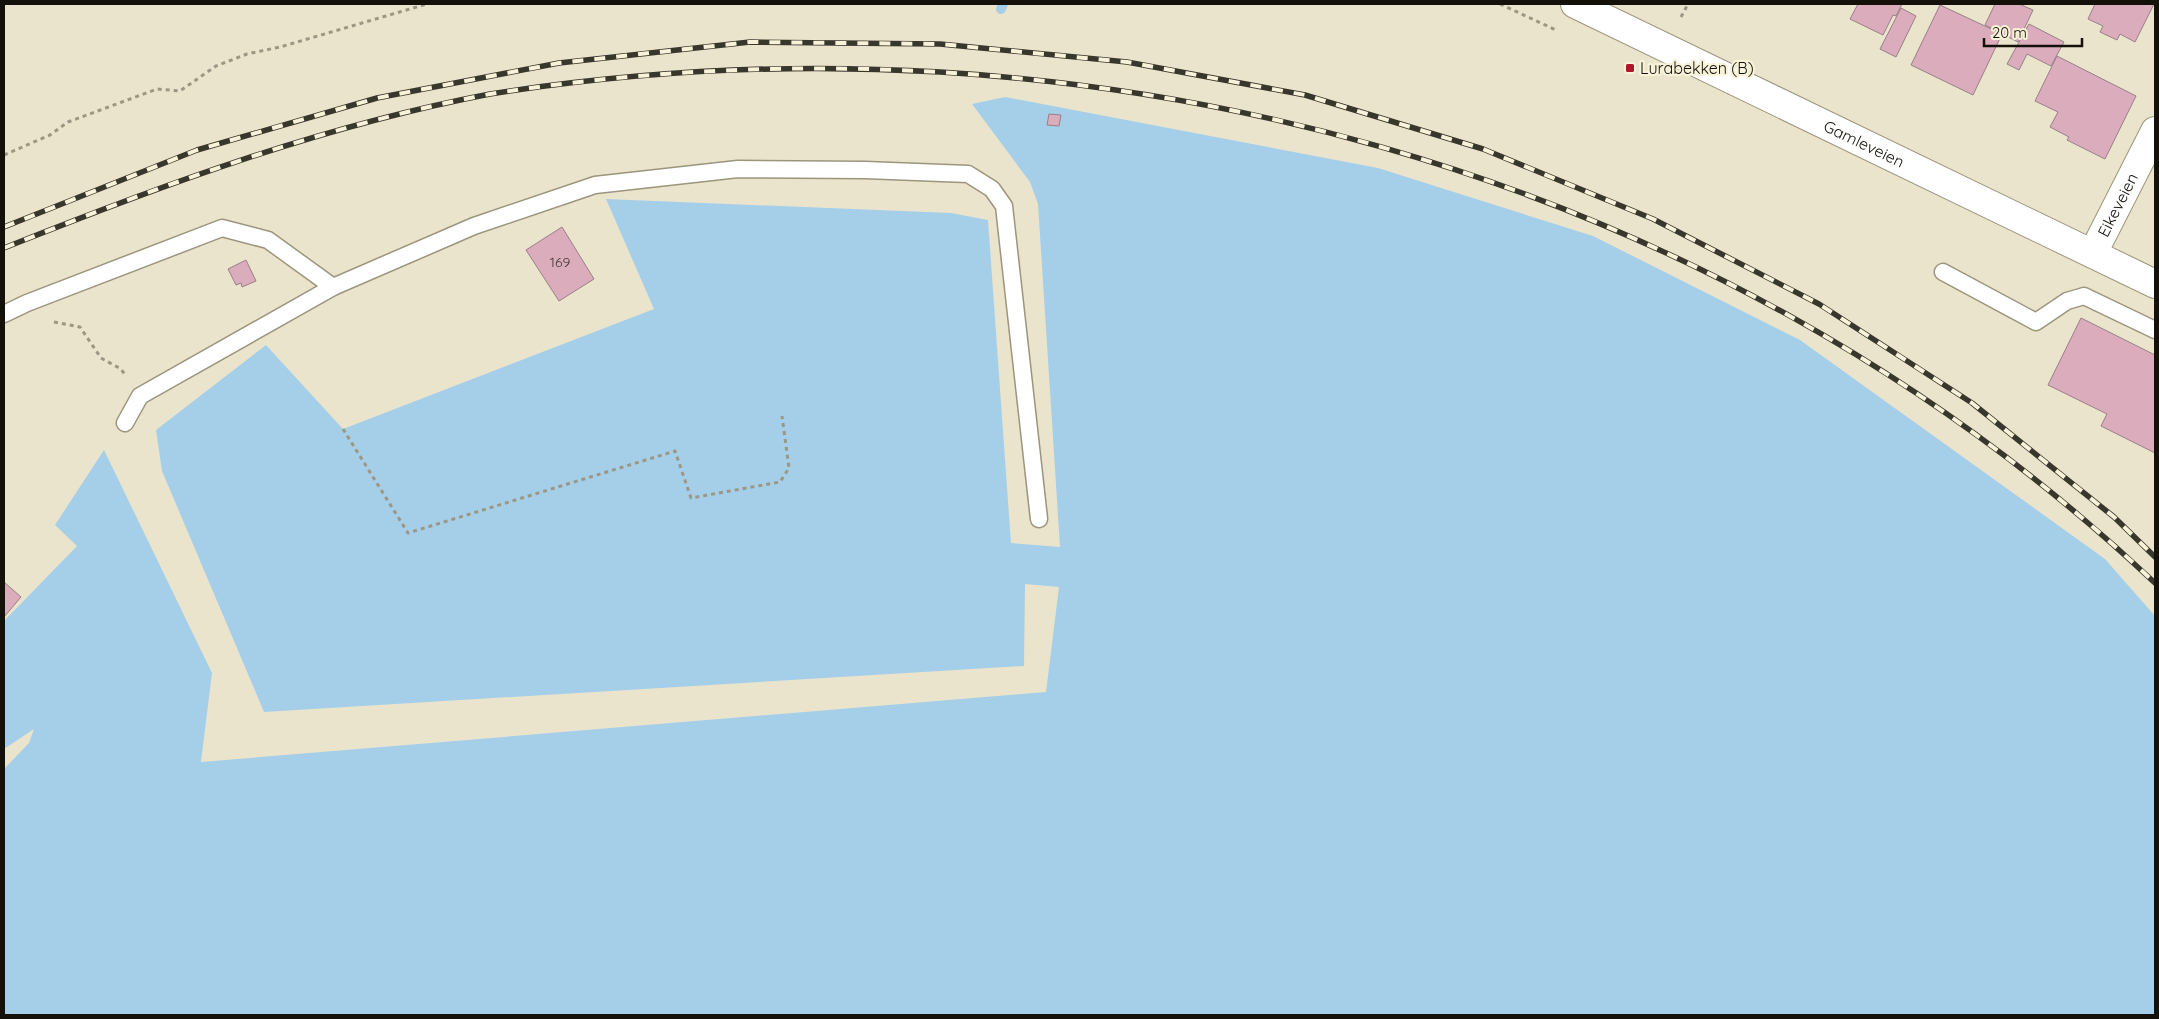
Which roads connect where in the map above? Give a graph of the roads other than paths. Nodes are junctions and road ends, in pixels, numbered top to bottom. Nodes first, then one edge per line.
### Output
1 (1574, 4) edge
2 (2155, 131) edge
3 (2093, 253) junction
4 (1943, 272) dead end
5 (2155, 284) edge
6 (333, 286) junction
7 (4, 314) edge
8 (2155, 330) edge
9 (124, 424) dead end
10 (1039, 519) dead end

1 - 3 main road, Gamleveien
2 - 3 main road, Eikeveien
3 - 5 main road, Gamleveien
4 - 8 lane
6 - 7 lane
6 - 9 lane
6 - 10 lane

